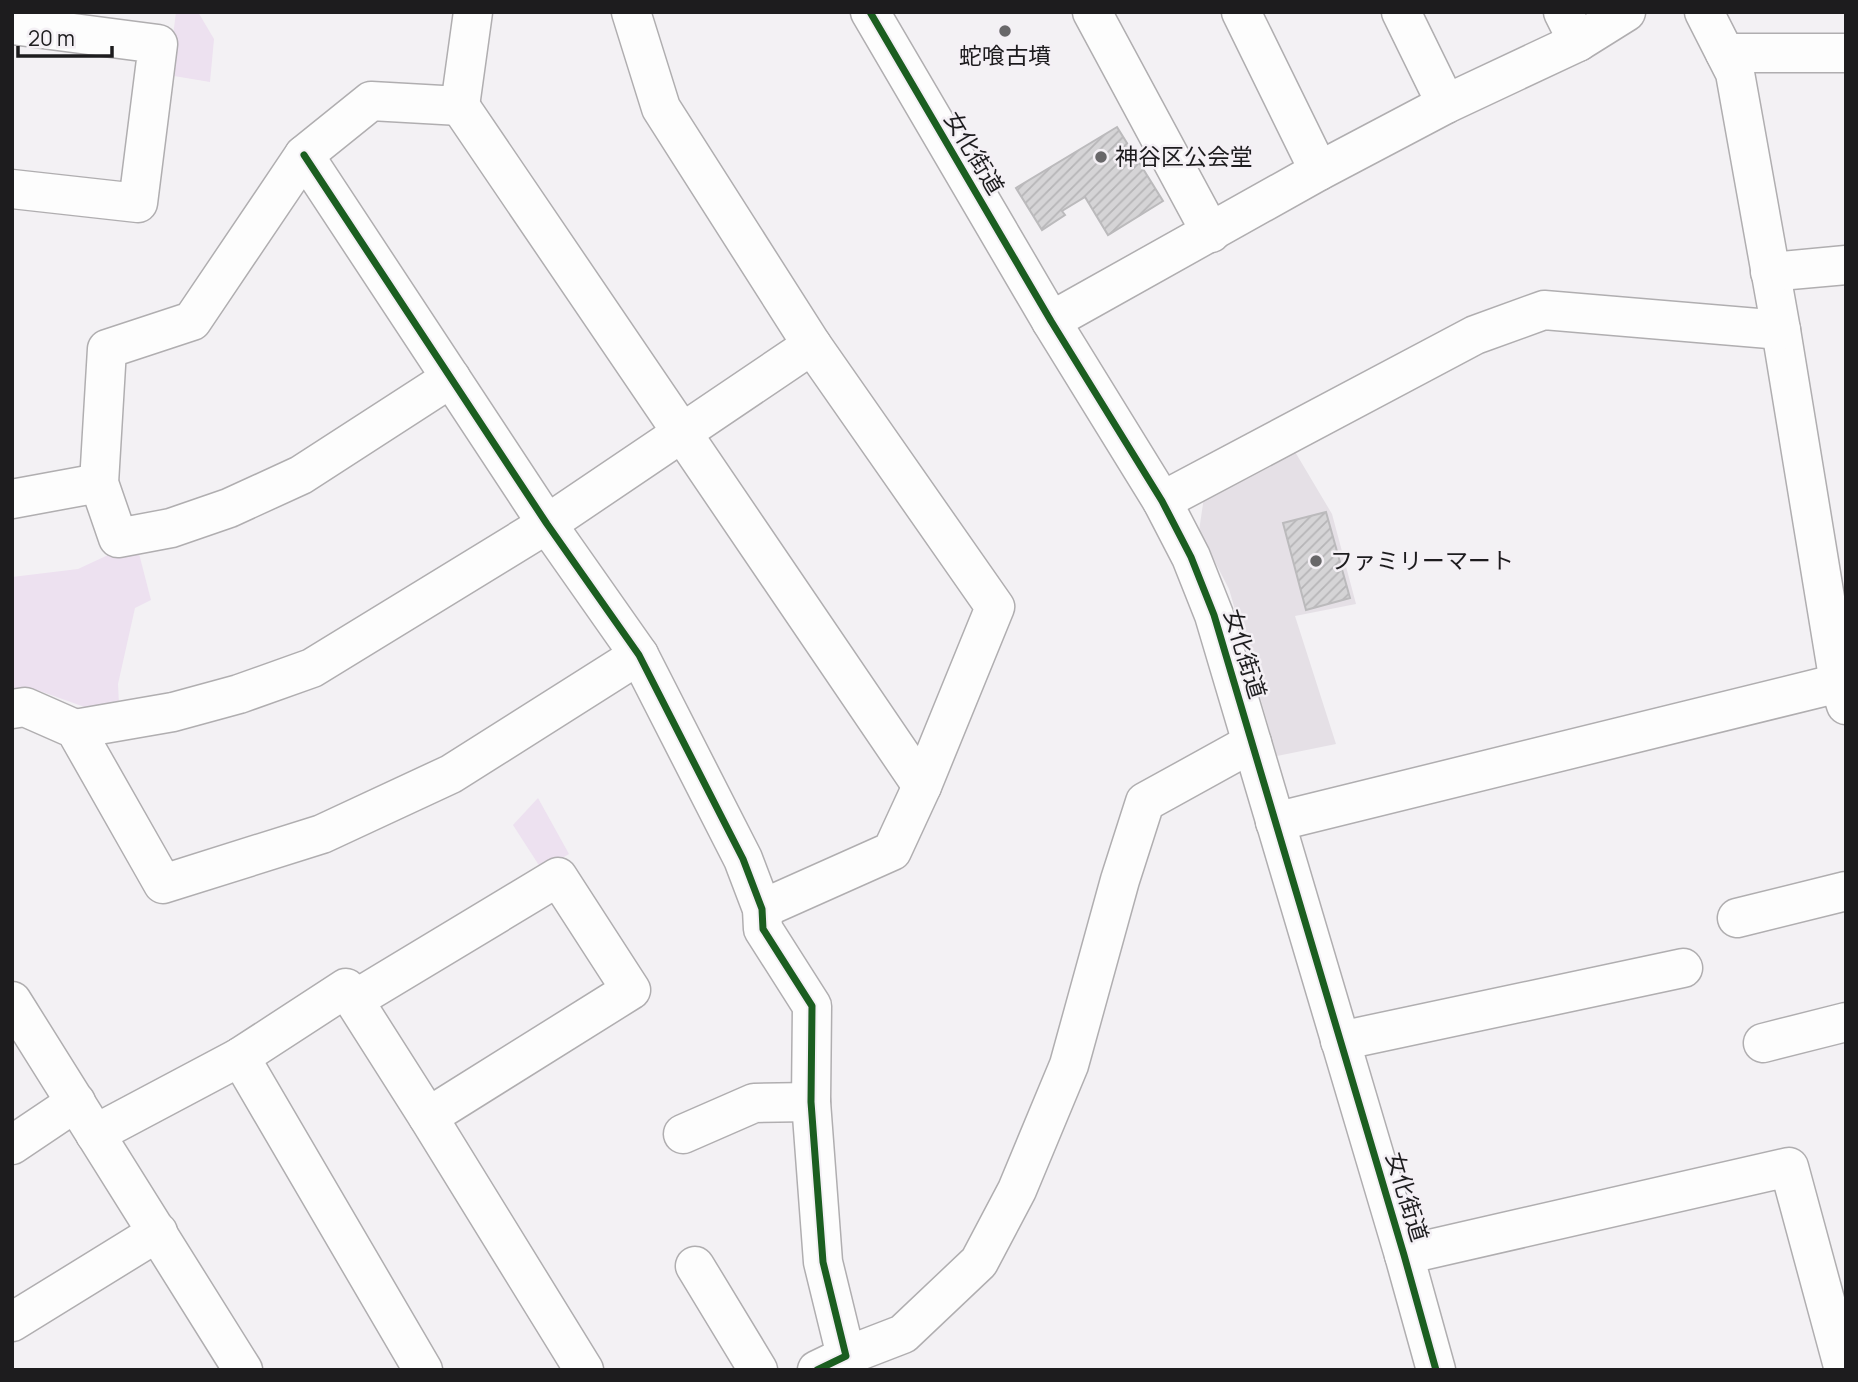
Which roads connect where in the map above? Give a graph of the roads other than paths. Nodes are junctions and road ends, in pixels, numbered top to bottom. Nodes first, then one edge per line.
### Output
1 (473, 12) edge
2 (631, 12) edge
3 (870, 12) edge
4 (1092, 12) edge
5 (1241, 12) edge
6 (1401, 12) edge
7 (1626, 12) edge
8 (1704, 12) edge
9 (12, 25) edge
10 (1570, 27) edge
11 (1725, 53) junction
12 (1846, 53) edge
13 (1446, 104) junction
14 (460, 106) junction
15 (304, 155) junction
16 (1318, 171) junction
17 (12, 189) edge
18 (1211, 233) junction
19 (1846, 265) edge
20 (1770, 272) junction
21 (1051, 321) junction
22 (1781, 330) junction
23 (812, 345) junction
24 (451, 378) junction
25 (682, 432) junction
26 (99, 483) junction
27 (12, 499) edge
28 (1162, 501) junction
29 (547, 524) junction
30 (639, 655) junction
31 (1843, 694) edge
32 (12, 709) edge
33 (75, 729) junction
34 (1252, 743) junction
35 (922, 786) junction
36 (1276, 822) junction
37 (1846, 891) edge
38 (762, 909) junction
39 (1737, 919) dead end
40 (1683, 968) dead end
41 (354, 1000) junction
42 (12, 1001) edge
43 (1846, 1022) edge
44 (1340, 1041) junction
45 (1763, 1043) dead end
46 (240, 1057) junction
47 (76, 1102) junction
48 (811, 1102) junction
49 (428, 1116) junction
50 (95, 1134) junction
51 (683, 1134) dead end
52 (12, 1145) edge
53 (158, 1232) junction
54 (1404, 1255) junction
55 (695, 1266) dead end
56 (12, 1321) edge
57 (832, 1363) edge
58 (238, 1368) edge
59 (422, 1370) edge
60 (584, 1370) edge
61 (758, 1370) edge
62 (1436, 1370) edge
63 (1844, 1370) edge

1 - 14 street
2 - 23 street
3 - 21 street, 女化街道
4 - 18 street
5 - 16 street
6 - 13 street
7 - 10 street
8 - 11 street
9 - 17 street
10 - 13 street
11 - 12 street
11 - 20 street
13 - 16 street
14 - 15 street
14 - 25 street
15 - 24 street
15 - 26 street
16 - 18 street
18 - 21 street
19 - 20 street
20 - 22 street
21 - 28 street, 女化街道
22 - 28 street
22 - 31 street
23 - 25 street
23 - 35 street
24 - 26 street
24 - 29 street
25 - 29 street
25 - 35 street
26 - 27 street
28 - 34 street, 女化街道
29 - 30 street
29 - 33 street
30 - 33 street
30 - 38 street
31 - 36 street
32 - 33 street
34 - 36 street, 女化街道
34 - 57 street
35 - 38 street
36 - 44 street, 女化街道
37 - 39 street
38 - 48 street
40 - 44 street
41 - 46 street
41 - 49 street
41 - 49 street
42 - 47 street
43 - 45 street
44 - 54 street, 女化街道
46 - 50 street
46 - 59 street
47 - 50 street
47 - 52 street
48 - 51 street
48 - 57 street
49 - 60 street
50 - 53 street
53 - 56 street
53 - 58 street
54 - 62 street, 女化街道
54 - 63 street
55 - 61 street

